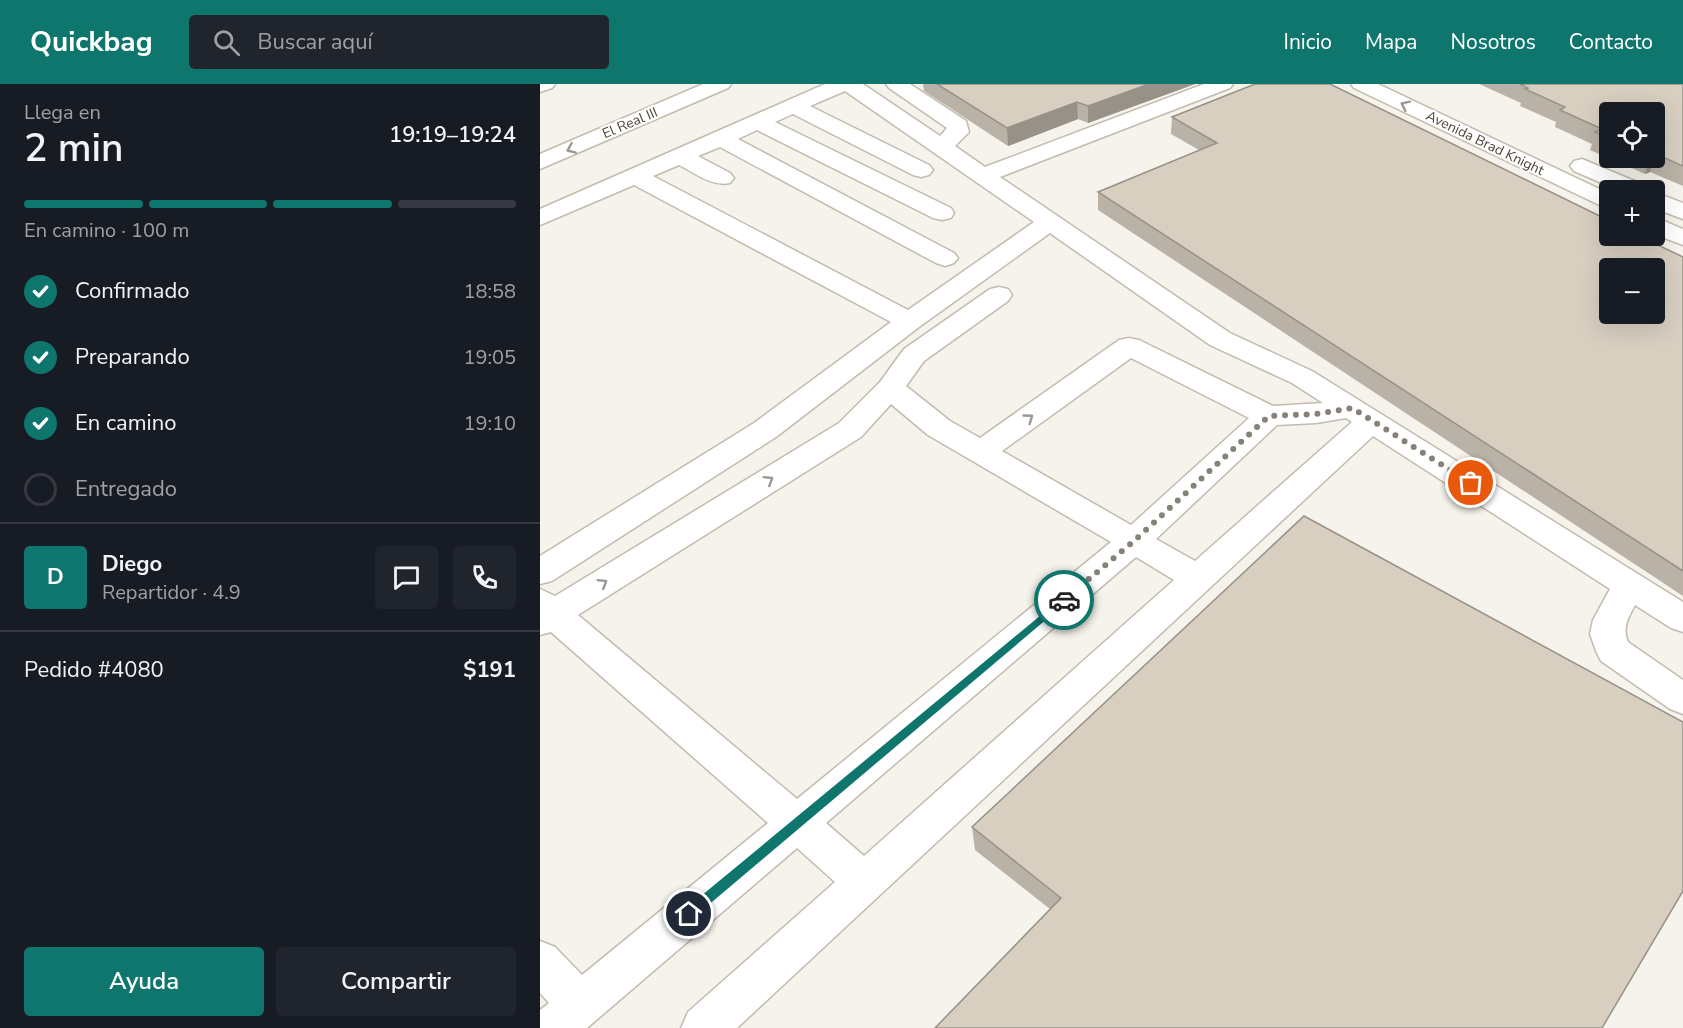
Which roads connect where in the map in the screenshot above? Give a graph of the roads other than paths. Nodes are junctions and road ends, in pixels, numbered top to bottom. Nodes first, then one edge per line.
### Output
1 (545, 84) edge
2 (721, 84) edge
3 (843, 84) edge
4 (849, 84) edge
5 (896, 84) edge
6 (1223, 84) edge
7 (1403, 84) edge
8 (540, 86) edge
9 (1349, 87) edge
10 (795, 92) edge
11 (758, 122) junction
12 (720, 138) junction
13 (940, 147) junction
14 (680, 156) junction
15 (540, 162) edge
16 (921, 170) dead end
17 (635, 176) junction
18 (983, 176) junction
19 (722, 178) dead end
20 (1614, 180) edge
21 (1599, 198) edge
22 (1665, 204) edge
23 (1683, 212) edge
24 (942, 213) dead end
25 (1599, 217) edge
26 (540, 218) edge
27 (1050, 222) junction
28 (1665, 229) edge
29 (1683, 238) edge
30 (1656, 246) edge
31 (945, 258) dead end
32 (1683, 259) edge
33 (999, 296) dead end
34 (909, 321) junction
35 (890, 388) junction
36 (1362, 414) junction
37 (1269, 416) junction
38 (981, 452) junction
39 (1134, 541) junction
40 (540, 572) edge
41 (1198, 578) junction
42 (1629, 585) junction
43 (545, 612) edge
44 (1683, 619) edge
45 (1683, 699) edge
46 (797, 823) junction
47 (865, 882) junction
48 (540, 961) edge
49 (567, 1016) edge
50 (704, 1028) edge

1 - 8 street
2 -> 15 street, El Real III
3 - 10 street
4 - 13 street
5 - 13 street
6 - 18 street
7 - 20 street
21 -> 9 street, Avenida Brad Knight
9 - 25 street, Avenida Brad Knight
10 - 11 street
10 - 16 street
11 - 12 street
11 - 24 street
12 - 14 street
12 - 31 street
13 - 18 street
14 - 17 street
14 - 19 street
17 - 26 street
17 - 34 street
18 - 27 street
22 - 23 street
27 - 34 street
27 - 36 street
28 - 29 street
30 - 32 street
33 - 35 street
34 - 40 street
35 - 38 street
43 -> 35 street
36 - 37 street
36 - 41 street
36 - 42 street
38 -> 37 street
37 - 39 street
38 - 39 street
39 - 41 street
39 - 46 street
41 - 47 street
42 - 44 street
42 - 45 street
43 - 46 street
46 - 47 street
46 - 49 street
47 - 50 street
48 - 49 street

